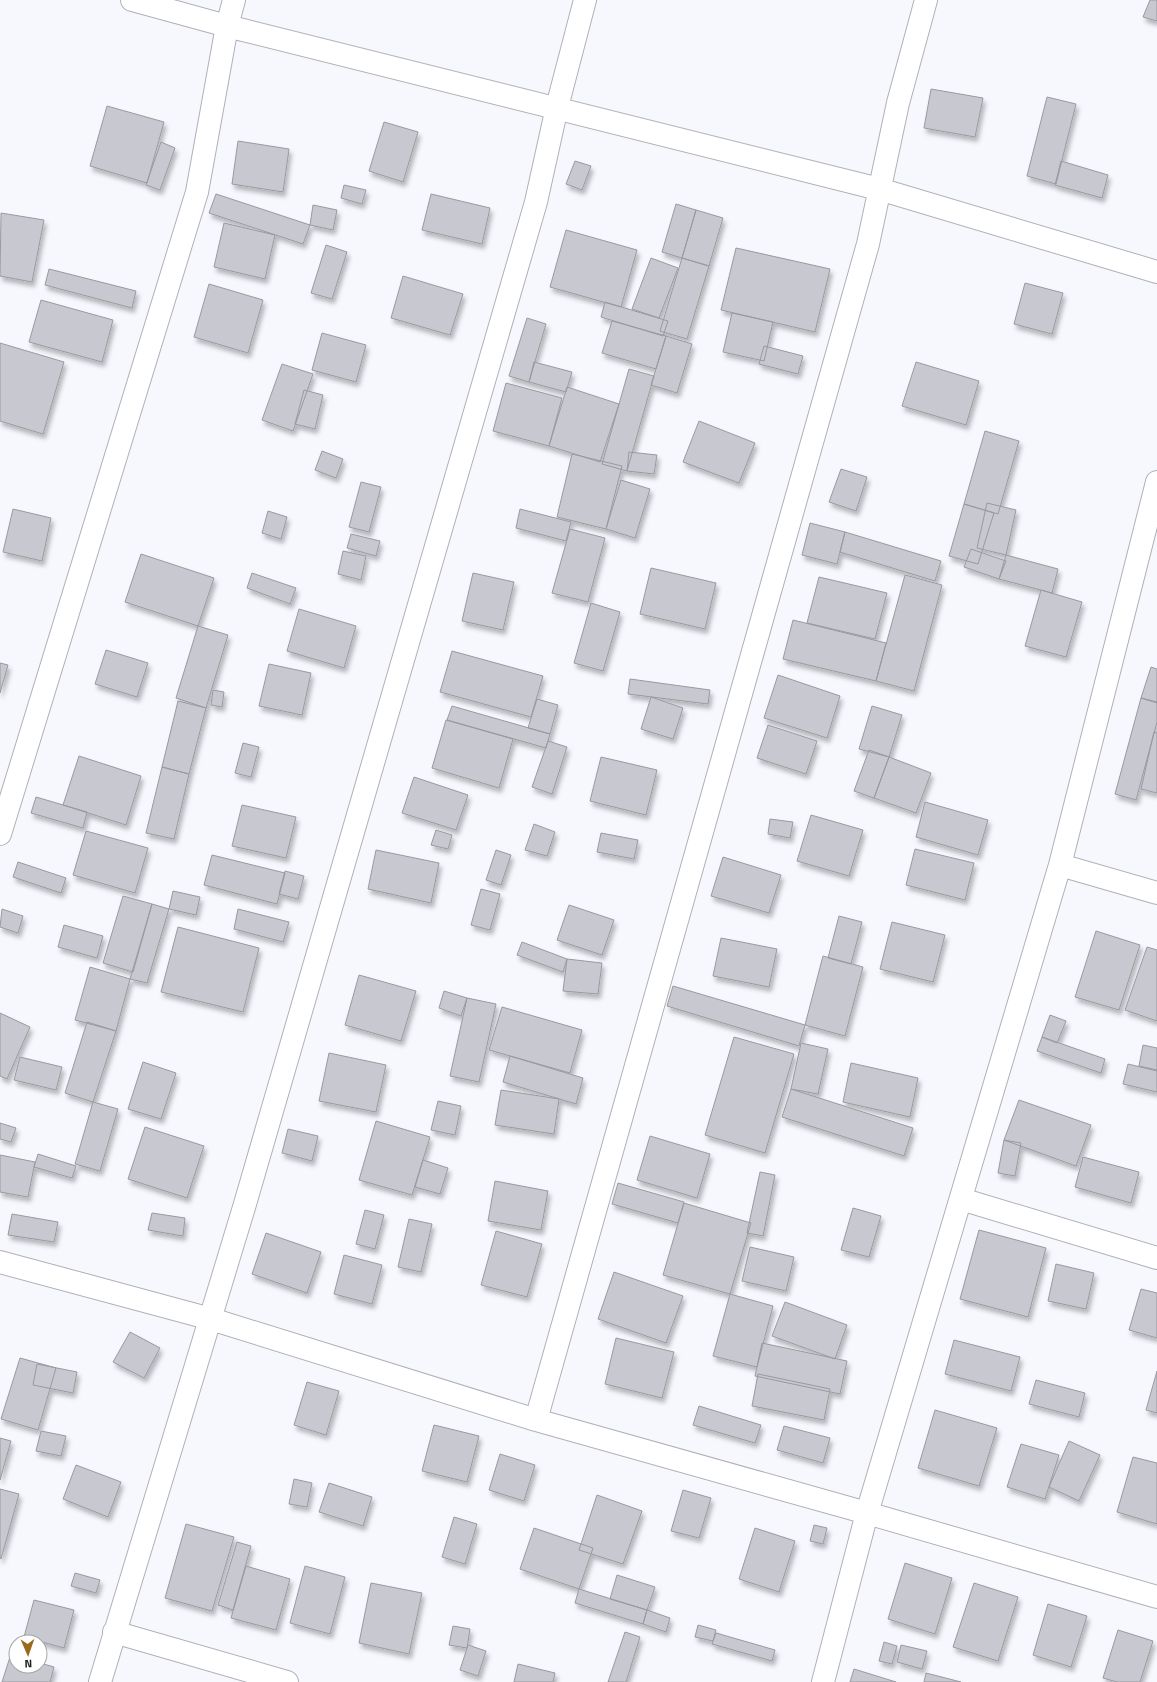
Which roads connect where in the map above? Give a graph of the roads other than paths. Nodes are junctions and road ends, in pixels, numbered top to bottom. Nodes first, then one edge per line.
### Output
1 (132, 0) edge
2 (234, 0) edge
3 (585, 0) edge
4 (926, 0) edge
5 (227, 26) junction
6 (557, 107) junction
7 (879, 189) junction
8 (1157, 272) edge
9 (1157, 482) edge
10 (1152, 524) edge
11 (0, 834) edge
12 (1060, 865) junction
13 (1157, 893) edge
14 (961, 1199) junction
15 (1157, 1258) edge
16 (0, 1262) edge
17 (211, 1319) junction
18 (536, 1420) junction
19 (867, 1512) junction
20 (1157, 1597) edge
21 (114, 1632) junction
22 (100, 1682) edge
23 (287, 1682) edge
24 (824, 1682) edge

1 - 5 street
2 - 5 street
3 - 6 street
4 - 7 street
5 - 6 street
5 - 11 street
6 - 7 street
6 - 17 street
7 - 8 street
7 - 18 street
9 - 10 street
10 - 12 street
12 - 13 street
12 - 14 street
14 - 15 street
14 - 19 street
16 - 17 street
17 - 18 street
17 - 21 street
18 - 19 street
19 - 20 street
19 - 24 street
21 - 22 street
21 - 23 street

